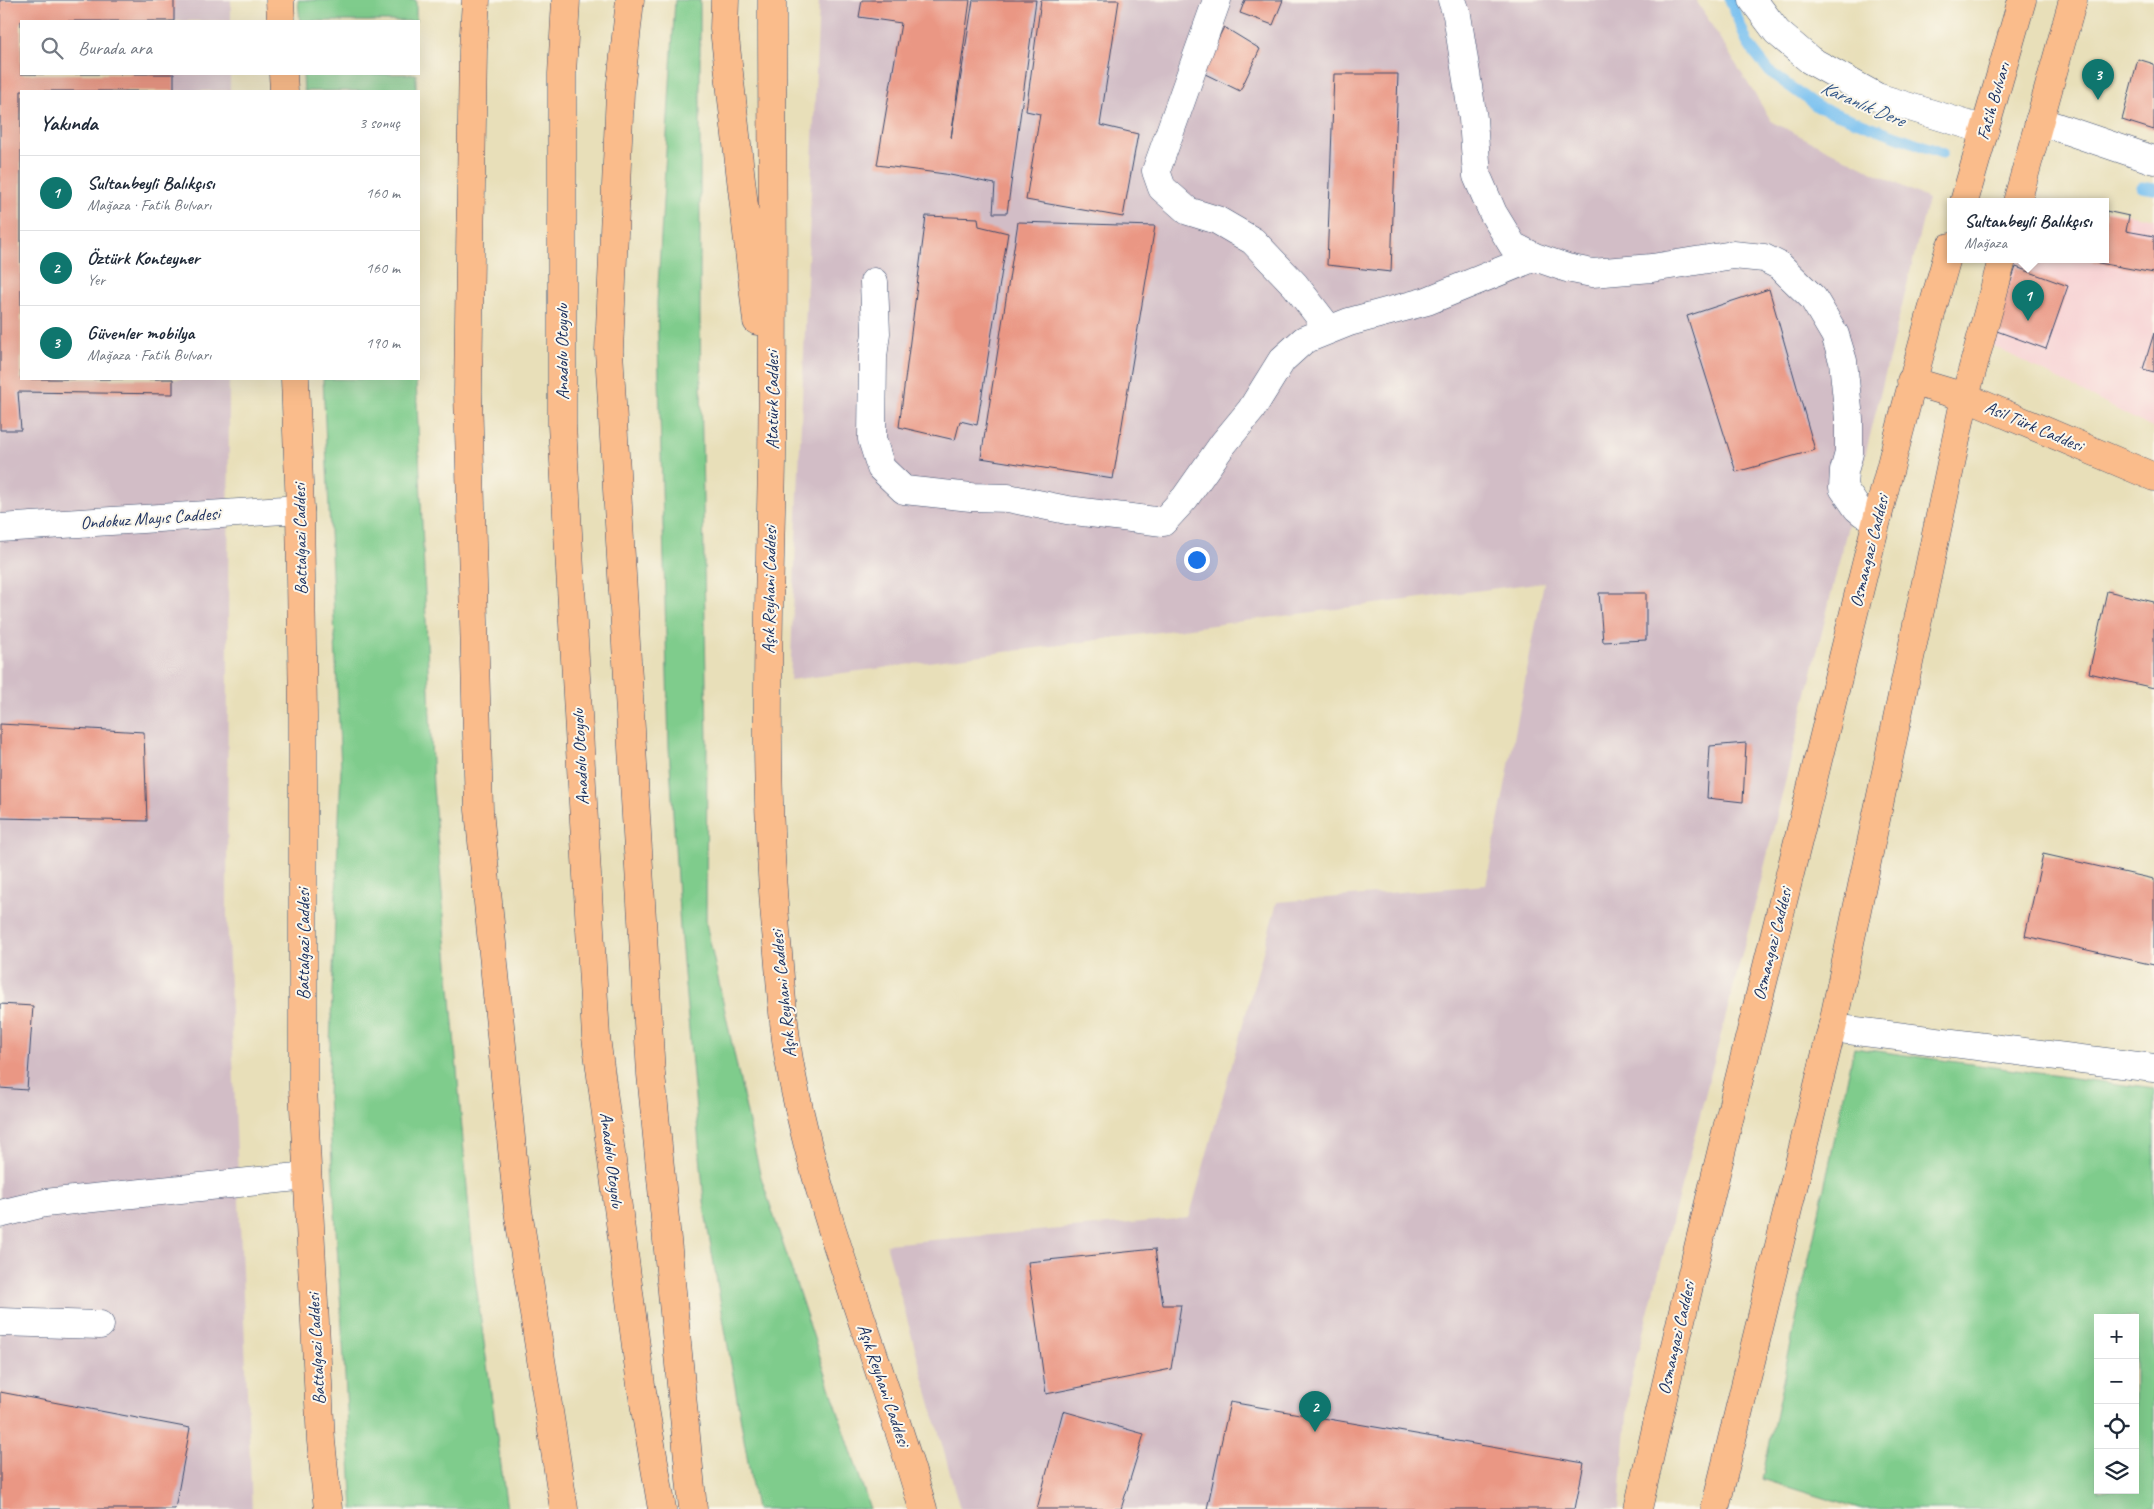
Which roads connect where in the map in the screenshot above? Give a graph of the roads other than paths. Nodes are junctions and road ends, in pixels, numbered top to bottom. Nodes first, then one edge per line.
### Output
1 (280, 0) edge
2 (476, 0) edge
3 (566, 0) edge
4 (630, 0) edge
5 (725, 0) edge
6 (772, 0) edge
7 (1217, 0) edge
8 (1452, 0) edge
9 (1753, 0) edge
10 (2022, 0) edge
11 (2073, 0) edge
12 (281, 20) edge
13 (283, 75) edge
14 (284, 90) edge
15 (2039, 121) junction
16 (1985, 130) junction
17 (2154, 160) edge
18 (1965, 198) edge
19 (2018, 198) edge
20 (1535, 257) junction
21 (1947, 258) edge
22 (2001, 263) edge
23 (874, 282) dead end
24 (1329, 329) junction
25 (295, 380) edge
26 (1912, 381) junction
27 (1965, 397) junction
28 (772, 459) junction
29 (2154, 477) edge
30 (300, 509) junction
31 (1878, 517) junction
32 (0, 528) edge
33 (1832, 1028) junction
34 (2154, 1068) edge
35 (307, 1176) junction
36 (0, 1214) edge
37 (0, 1322) edge
38 (100, 1325) dead end
39 (328, 1509) edge
40 (564, 1509) edge
41 (662, 1509) edge
42 (693, 1509) edge
43 (923, 1509) edge
44 (1638, 1509) edge
45 (1715, 1509) edge

1 - 12 main road
2 - 40 main road
3 - 41 main road, Anadolu Otoyolu
4 - 42 main road
5 - 28 main road, Atatürk Caddesi
6 - 28 main road, Atatürk Caddesi
7 - 24 street
8 - 20 street
9 - 16 street
10 - 16 main road, Fatih Bulvarı
11 - 15 main road
13 - 14 main road
15 - 17 street
15 - 19 main road
16 - 18 main road, Fatih Bulvarı
20 - 24 street
20 - 31 street
21 - 26 main road
22 - 27 main road
23 - 24 street
25 - 30 main road, Battalgazi Caddesi
26 - 27 main road, Asil Türk Caddesi
26 - 31 main road, Osmangazi Caddesi
27 - 29 main road, Asil Türk Caddesi
27 - 33 main road
28 - 43 main road, Aşık Reyhani Caddesi
30 - 32 street, Ondokuz Mayıs Caddesi
30 - 35 main road, Battalgazi Caddesi
31 - 44 main road, Osmangazi Caddesi
33 - 34 street
33 - 45 main road
35 - 36 street
35 - 39 main road, Battalgazi Caddesi
37 - 38 street

